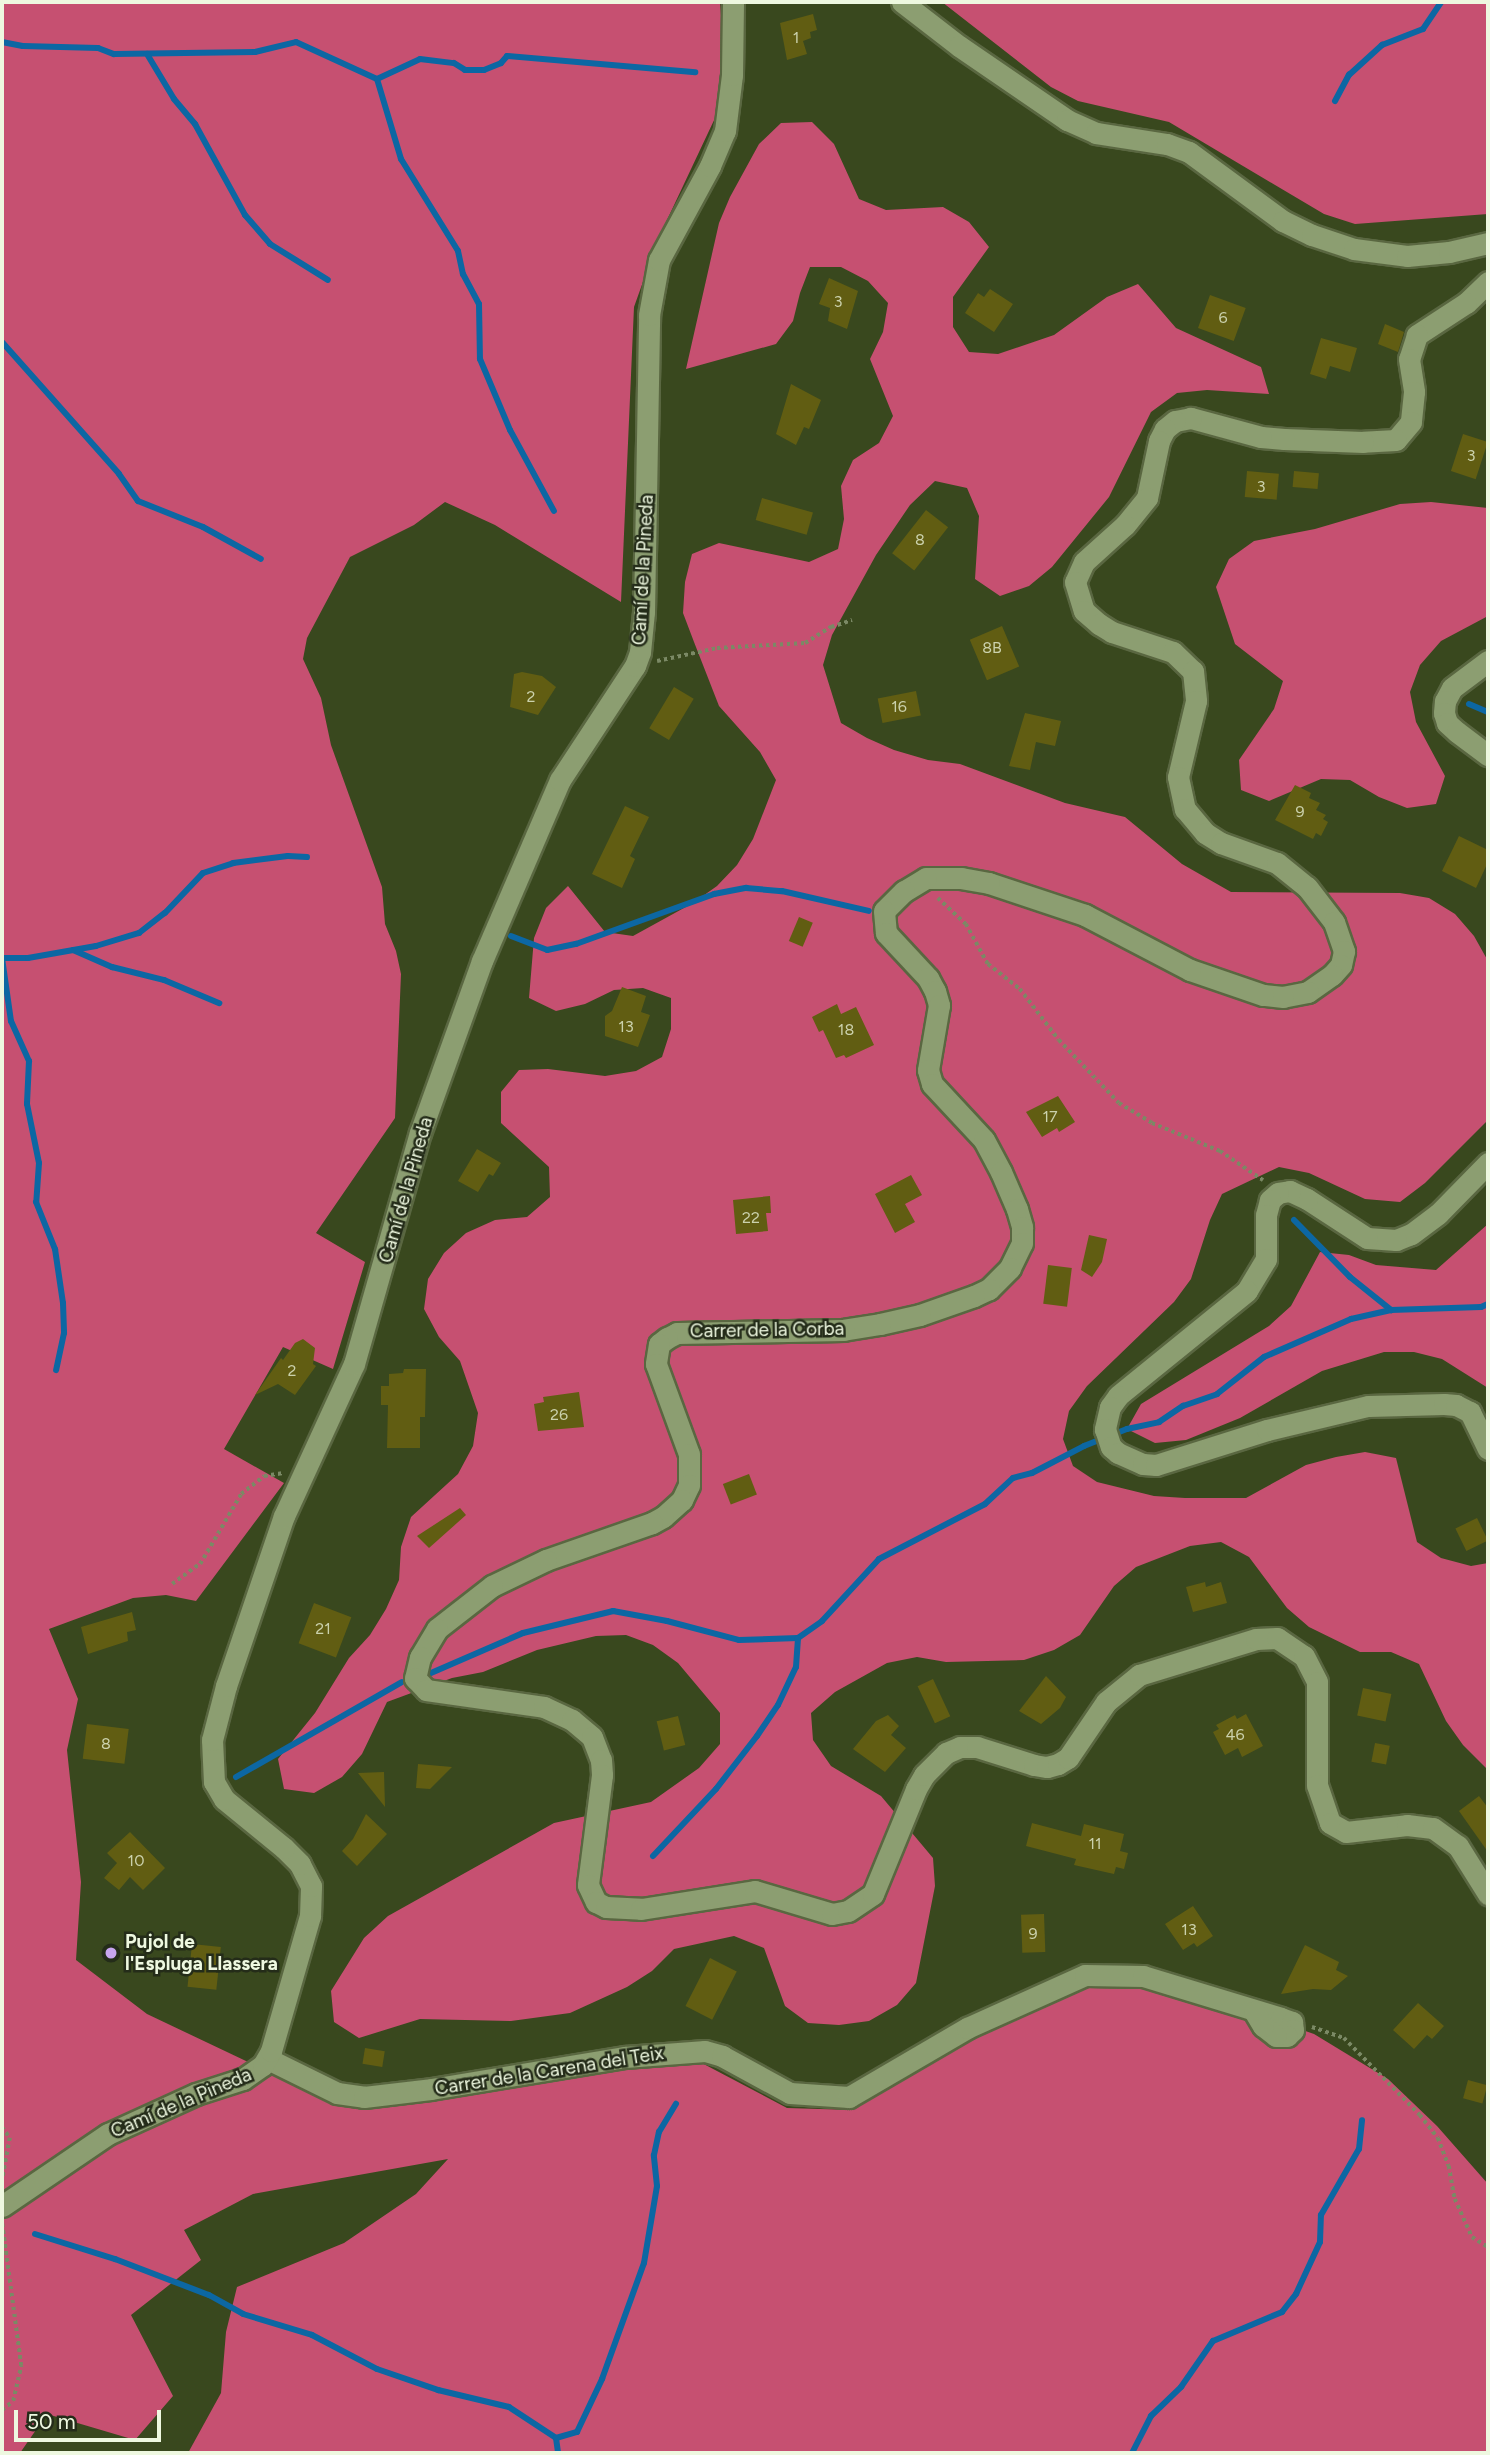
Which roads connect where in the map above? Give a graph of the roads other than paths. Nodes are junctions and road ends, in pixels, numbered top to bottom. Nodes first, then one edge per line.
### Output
1 (733, 2) edge
2 (902, 2) edge
3 (1488, 243) edge
4 (1488, 282) edge
5 (1488, 661) edge
6 (1488, 755) edge
7 (1488, 1163) edge
8 (1488, 1449) edge
9 (1488, 1894) edge
10 (1292, 2022) road end
11 (268, 2059) junction
12 (2, 2206) edge

1 - 11 street, Camí de la Pineda
2 - 3 street
4 - 9 street, Carrer de la Corba
5 - 6 street
7 - 8 street
10 - 11 street, Carrer de la Carena del Teix
11 - 12 street, Camí de la Pineda

